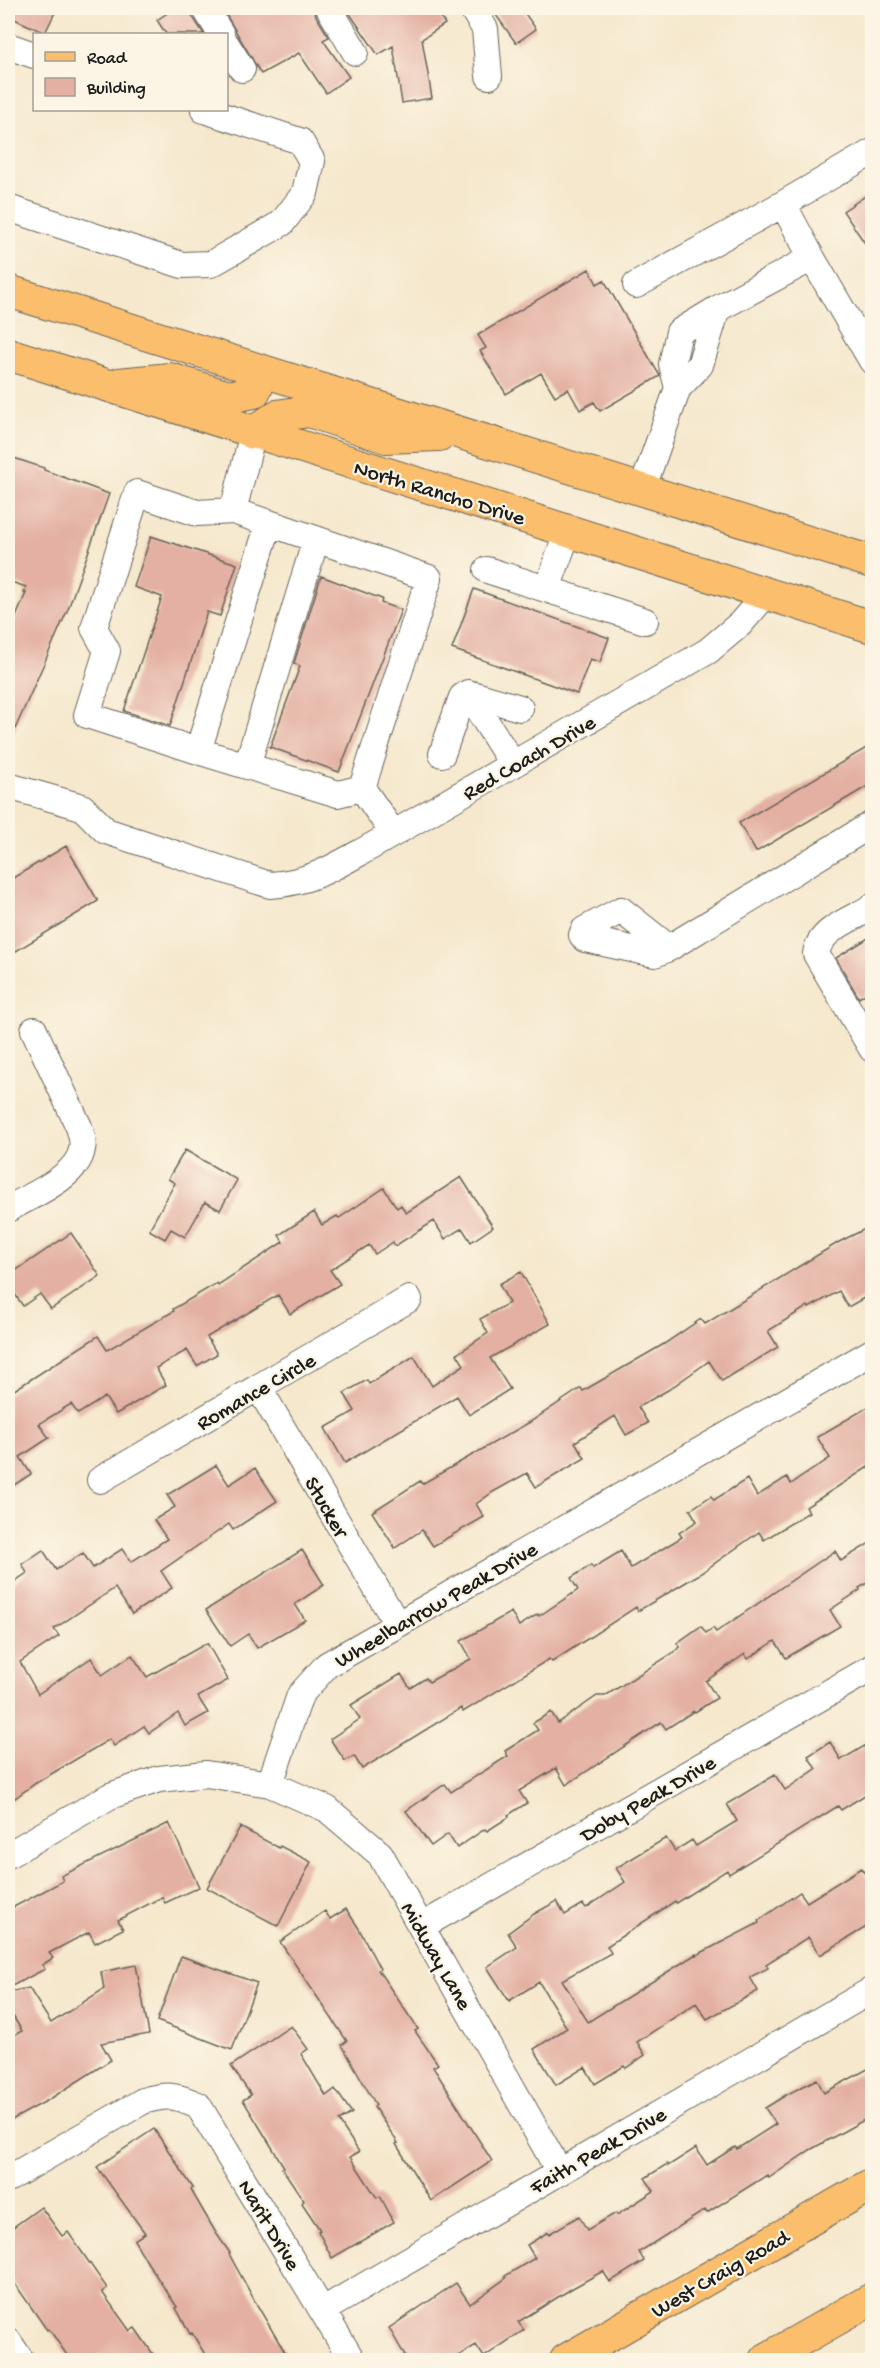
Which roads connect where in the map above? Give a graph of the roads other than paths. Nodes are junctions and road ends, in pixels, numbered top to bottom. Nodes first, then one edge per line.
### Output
1 (205, 8) edge
2 (329, 8) edge
3 (472, 8) edge
4 (220, 33) edge
5 (8, 46) edge
6 (228, 47) edge
7 (355, 52) dead end
8 (33, 55) edge
9 (242, 69) dead end
10 (489, 76) dead end
11 (207, 111) edge
12 (873, 152) edge
13 (783, 204) junction
14 (8, 208) edge
15 (812, 258) junction
16 (636, 285) dead end
17 (8, 291) edge
18 (8, 354) edge
19 (873, 361) edge
20 (264, 372) junction
21 (106, 385) junction
22 (253, 432) junction
23 (460, 434) junction
24 (642, 490) junction
25 (232, 511) junction
26 (269, 523) junction
27 (568, 531) junction
28 (316, 539) junction
29 (873, 562) edge
30 (487, 570) dead end
31 (547, 589) junction
32 (767, 593) junction
33 (645, 621) dead end
34 (873, 627) edge
35 (468, 693) junction
36 (520, 708) dead end
37 (198, 750) junction
38 (442, 754) dead end
39 (513, 765) junction
40 (247, 766) junction
41 (8, 786) edge
42 (362, 788) junction
43 (873, 824) edge
44 (393, 833) junction
45 (873, 908) edge
46 (669, 948) dead end
47 (34, 1030) dead end
48 (873, 1049) edge
49 (8, 1209) edge
50 (409, 1299) dead end
51 (873, 1352) edge
52 (259, 1388) junction
53 (100, 1480) dead end
54 (397, 1624) junction
55 (873, 1668) edge
56 (270, 1784) junction
57 (8, 1855) edge
58 (422, 1926) junction
59 (873, 1990) edge
60 (559, 2171) junction
61 (8, 2179) edge
62 (873, 2184) edge
63 (873, 2298) edge
64 (323, 2310) junction
65 (8, 2341) edge
66 (21, 2361) edge
67 (352, 2361) edge
68 (566, 2361) edge
69 (765, 2361) edge

1 - 4 street
2 - 7 street
3 - 10 street
5 - 8 street
6 - 9 street
11 - 14 street
12 - 13 street
13 - 15 street
13 - 16 street
15 - 19 street
15 - 24 street
17 - 20 main road
18 - 21 main road, North Rancho Drive
20 - 21 main road
20 - 23 main road
21 - 22 main road, North Rancho Drive
22 - 23 main road
22 - 25 street
22 - 27 main road, North Rancho Drive
23 - 24 main road
24 - 29 main road
25 - 26 street
25 - 37 street
26 - 28 street
26 - 37 street
27 - 31 street
27 - 32 main road, North Rancho Drive
28 - 40 street
28 - 42 street
30 - 31 street
31 - 33 street
32 - 34 main road, North Rancho Drive
32 - 39 street, Red Coach Drive
35 - 36 street
35 - 38 street
35 - 39 street
37 - 40 street
39 - 44 street, Red Coach Drive
40 - 42 street
41 - 44 street, Red Coach Drive
42 - 44 street
43 - 46 street
45 - 48 street
47 - 49 street
50 - 52 street, Romance Circle
51 - 54 street, Wheelbarrow Peak Drive
52 - 53 street, Romance Circle
52 - 54 street, Stucker
54 - 56 street, Wheelbarrow Peak Drive
55 - 58 street, Doby Peak Drive
56 - 57 street
56 - 58 street, Midway Lane
58 - 60 street, Midway Lane
59 - 60 street, Faith Peak Drive
60 - 64 street, Faith Peak Drive
61 - 64 street, Narit Drive
62 - 68 main road, West Craig Road
63 - 69 main road
64 - 67 street, Narit Drive
65 - 66 street

